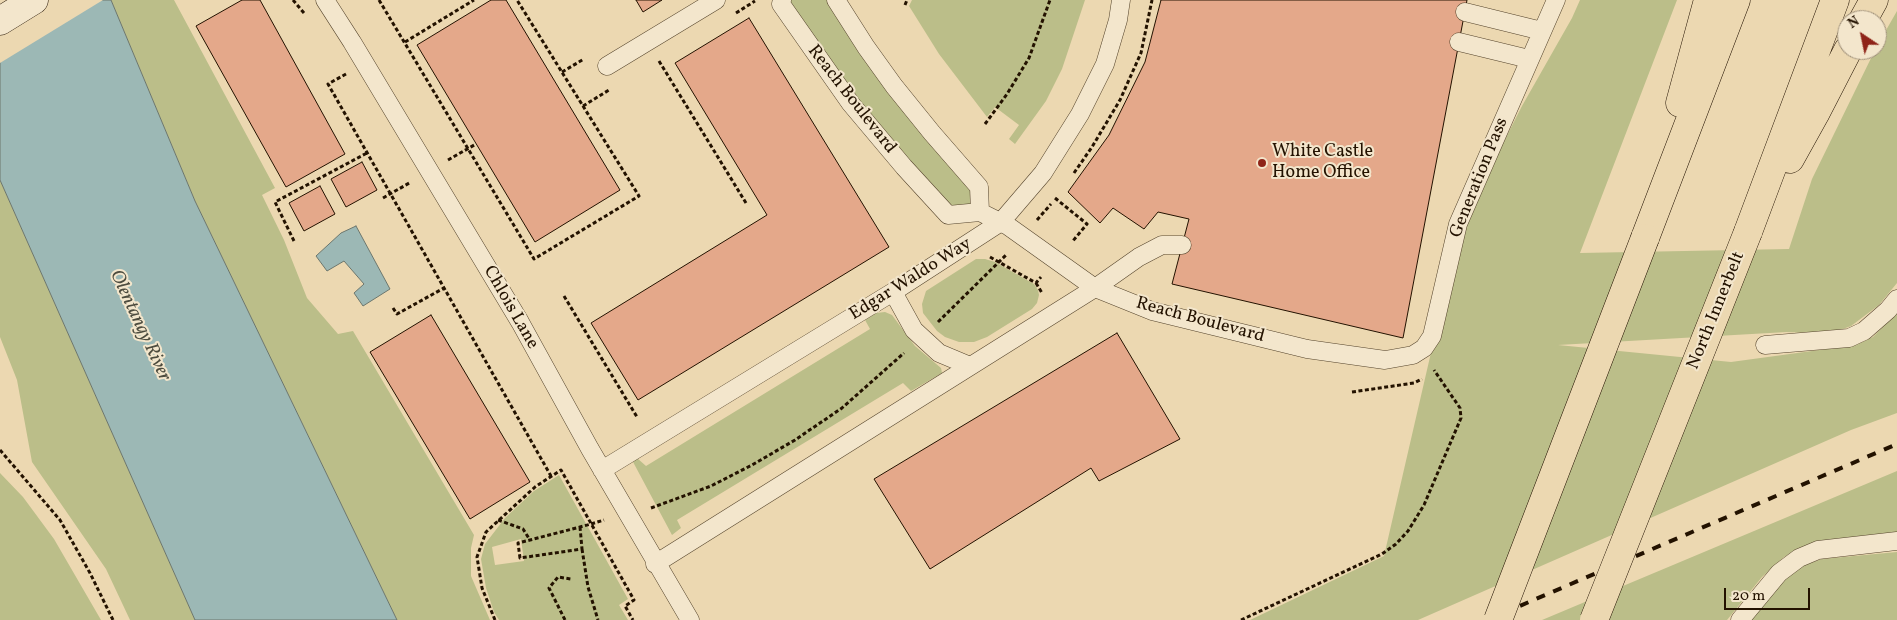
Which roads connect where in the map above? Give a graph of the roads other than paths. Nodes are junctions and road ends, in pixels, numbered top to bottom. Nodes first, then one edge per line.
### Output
1 (34, 0) edge
2 (325, 0) edge
3 (716, 0) edge
4 (782, 0) edge
5 (836, 0) edge
6 (1121, 0) edge
7 (1556, 0) edge
8 (1708, 0) edge
9 (1736, 0) edge
10 (1835, 0) edge
11 (1465, 12) dead end
12 (0, 21) edge
13 (1542, 31) junction
14 (1459, 42) dead end
15 (1529, 59) junction
16 (1843, 60) edge
17 (607, 66) dead end
18 (980, 212) junction
19 (1001, 222) junction
20 (1748, 232) junction
21 (1645, 238) junction
22 (1182, 245) dead end
23 (1095, 288) junction
24 (893, 292) junction
25 (1897, 299) edge
26 (1765, 345) dead end
27 (1413, 355) joint
28 (970, 366) junction
29 (602, 470) junction
30 (1897, 542) edge
31 (655, 564) junction
32 (690, 620) edge
33 (1498, 620) edge
34 (1594, 620) edge
35 (1740, 620) edge

1 - 12 main road
2 - 29 lane, Chlois Lane
3 - 17 lane
4 - 18 lane, Reach Boulevard
5 - 18 lane
6 - 19 lane, Edgar Waldo Way
7 - 13 lane, Generation Pass
8 - 21 highway
9 - 21 highway
10 - 20 highway, North Innerbelt
11 - 13 lane
13 - 15 lane, Generation Pass
14 - 15 lane
15 - 27 lane, Generation Pass
16 - 20 highway
18 - 19 lane, Reach Boulevard
19 - 23 lane, Reach Boulevard
19 - 24 lane, Edgar Waldo Way
20 - 34 highway, North Innerbelt, bridge
21 - 33 highway, bridge
22 - 23 lane
23 - 27 lane, Reach Boulevard
23 - 28 lane
24 - 28 lane
24 - 29 lane, Edgar Waldo Way
25 - 26 lane
28 - 31 lane
29 - 31 lane, Chlois Lane
30 - 35 lane
31 - 32 lane, Chlois Lane

